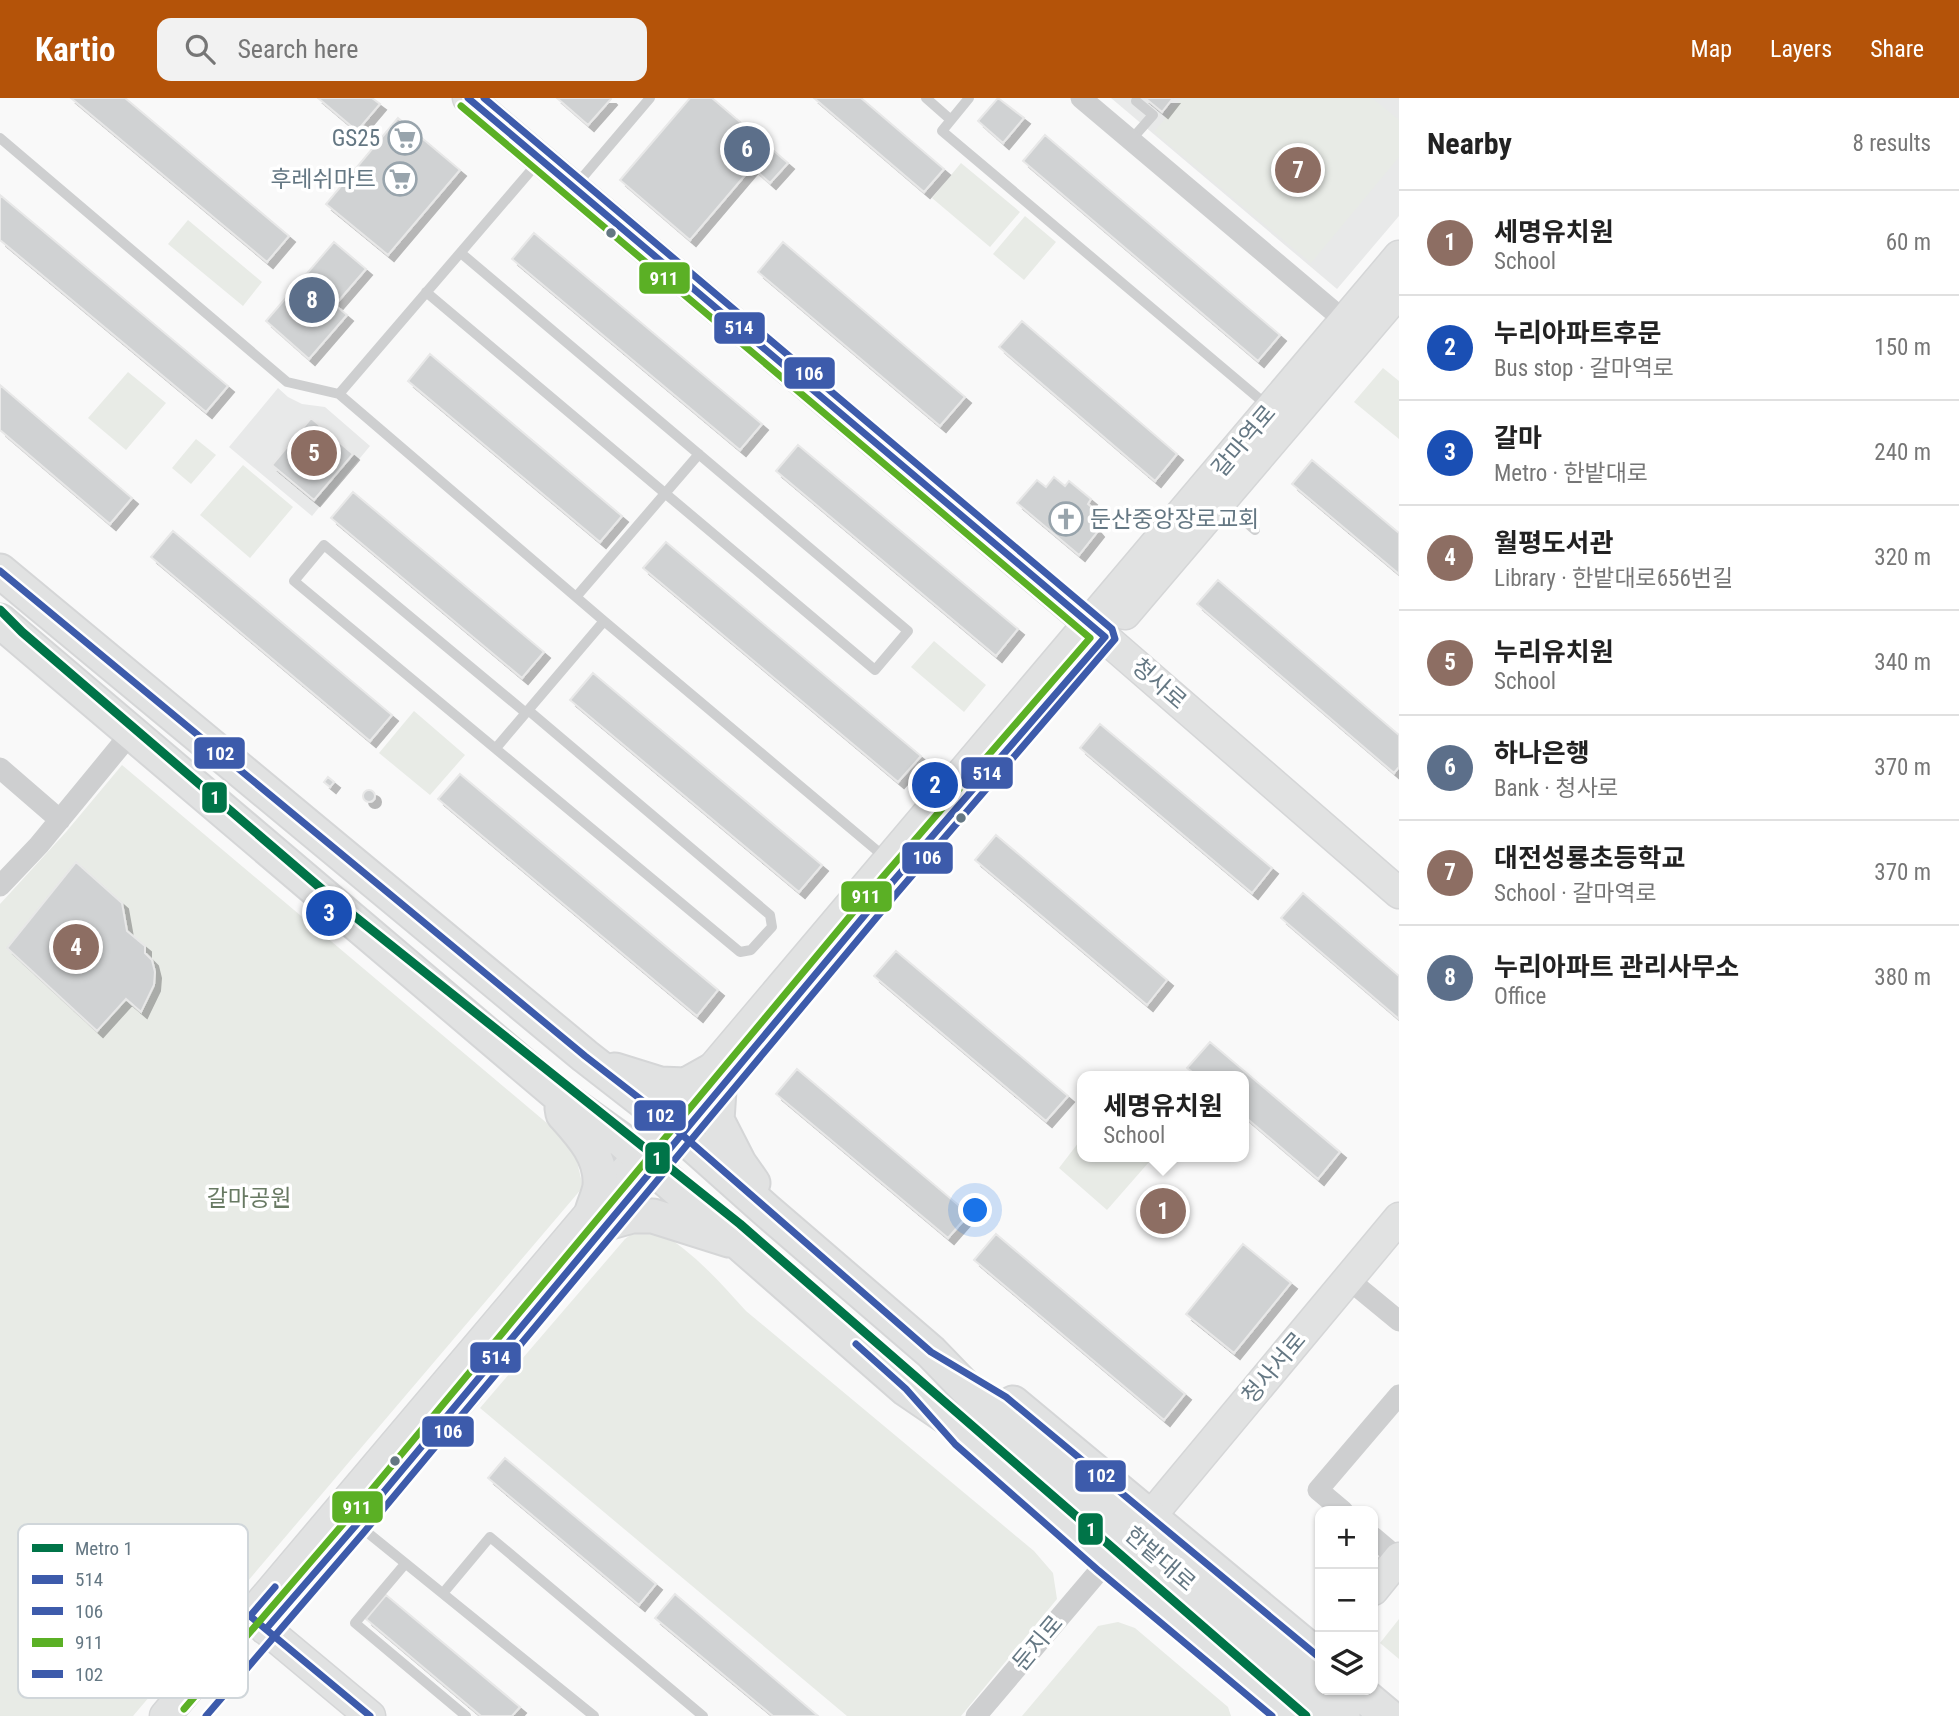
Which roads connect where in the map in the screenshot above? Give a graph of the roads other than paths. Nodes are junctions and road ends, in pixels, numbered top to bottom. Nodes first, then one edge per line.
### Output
1 (468, 98) edge
2 (650, 98) edge
3 (926, 98) edge
4 (969, 98) edge
5 (1081, 98) edge
6 (1136, 101) dead end
7 (951, 120) junction
8 (0, 138) edge
9 (1131, 140) junction
10 (541, 160) junction
11 (575, 187) junction
12 (462, 254) junction
13 (1399, 256) edge
14 (426, 292) junction
15 (1399, 292) edge
16 (1345, 321) junction
17 (339, 394) junction
18 (1271, 409) junction
19 (699, 454) junction
20 (665, 493) junction
21 (1222, 501) junction
22 (1255, 530) dead end
23 (9, 579) edge
24 (576, 597) junction
25 (0, 621) edge
26 (604, 621) junction
27 (1097, 631) junction
28 (527, 711) junction
29 (131, 733) junction
30 (496, 748) junction
31 (0, 768) edge
32 (60, 820) junction
33 (889, 860) junction
34 (0, 887) edge
35 (1399, 893) edge
36 (585, 1056) junction
37 (715, 1081) junction
38 (556, 1093) junction
39 (675, 1129) junction
40 (647, 1162) junction
41 (766, 1210) junction
42 (599, 1218) junction
43 (1399, 1218) edge
44 (744, 1245) junction
45 (1348, 1279) junction
46 (1399, 1321) edge
47 (931, 1352) junction
48 (906, 1389) junction
49 (1399, 1395) edge
50 (1337, 1506) edge
51 (1150, 1517) junction
52 (357, 1524) junction
53 (1378, 1541) edge
54 (1399, 1558) edge
55 (405, 1564) junction
56 (1099, 1571) junction
57 (1378, 1584) edge
58 (444, 1592) junction
59 (258, 1622) junction
60 (248, 1632) edge
61 (248, 1636) edge
62 (1315, 1652) edge
63 (1363, 1695) edge
64 (183, 1698) edge
65 (205, 1698) edge
66 (165, 1716) edge
67 (192, 1716) edge
68 (370, 1716) edge
69 (466, 1716) edge
70 (594, 1716) edge
71 (703, 1716) edge
72 (976, 1716) edge
73 (1272, 1716) edge
74 (1301, 1716) edge
75 (1343, 1716) edge
76 (1388, 1716) edge

1 - 10 main road, 청사로
2 - 11 lane
3 - 7 lane
4 - 7 lane
5 - 9 street
6 - 9 lane
7 - 18 lane
8 - 17 lane
9 - 16 street
10 - 11 main road, 청사로
10 - 12 lane
11 - 27 main road, 청사로
12 - 14 lane
12 - 19 lane
13 - 16 main road, 갈마역로
14 - 17 lane
14 - 20 lane
15 - 21 main road, 갈마역로
16 - 18 main road, 갈마역로
17 - 24 lane
18 - 27 main road, 갈마역로
19 - 20 lane
19 - 20 lane
20 - 24 lane
21 - 22 lane
21 - 27 main road, 갈마역로
23 - 36 main road, 한밭대로
24 - 26 lane
25 - 29 main road, 한밭대로
26 - 28 lane
26 - 33 lane
27 - 33 main road, 갈마역로
27 - 35 main road, 청사로
27 - 37 main road, 갈마역로
28 - 30 lane
28 - 30 lane
28 - 30 lane
29 - 32 street
29 - 38 main road, 한밭대로
31 - 32 street
32 - 34 street
33 - 37 main road, 갈마역로
36 - 37 main road
36 - 39 main road, 한밭대로
37 - 39 main road, 갈마역로
37 - 41 main road
38 - 40 main road, 한밭대로
38 - 42 main road
39 - 40 main road, 갈마역로
39 - 41 main road, 한밭대로
40 - 42 main road, 갈마역로
40 - 44 main road, 한밭대로
41 - 47 main road, 한밭대로
42 - 44 main road
42 - 52 main road, 갈마역로
42 - 59 main road, 갈마역로
43 - 45 main road, 청사서로
44 - 48 main road, 한밭대로
45 - 46 street
45 - 51 main road, 청사서로
47 - 51 main road
47 - 75 main road, 한밭대로
48 - 56 main road
48 - 74 main road, 한밭대로
49 - 50 street
51 - 62 main road
52 - 55 lane
52 - 59 main road, 갈마역로
53 - 54 street
54 - 57 main road
55 - 58 lane
55 - 69 lane
56 - 72 street, 둔지로
56 - 73 main road
58 - 70 lane
58 - 71 lane
59 - 60 main road, 갈마역로
59 - 61 main road, 갈마역로
59 - 68 main road
63 - 76 main road
64 - 66 main road, 갈마역로
65 - 67 main road, 갈마역로

